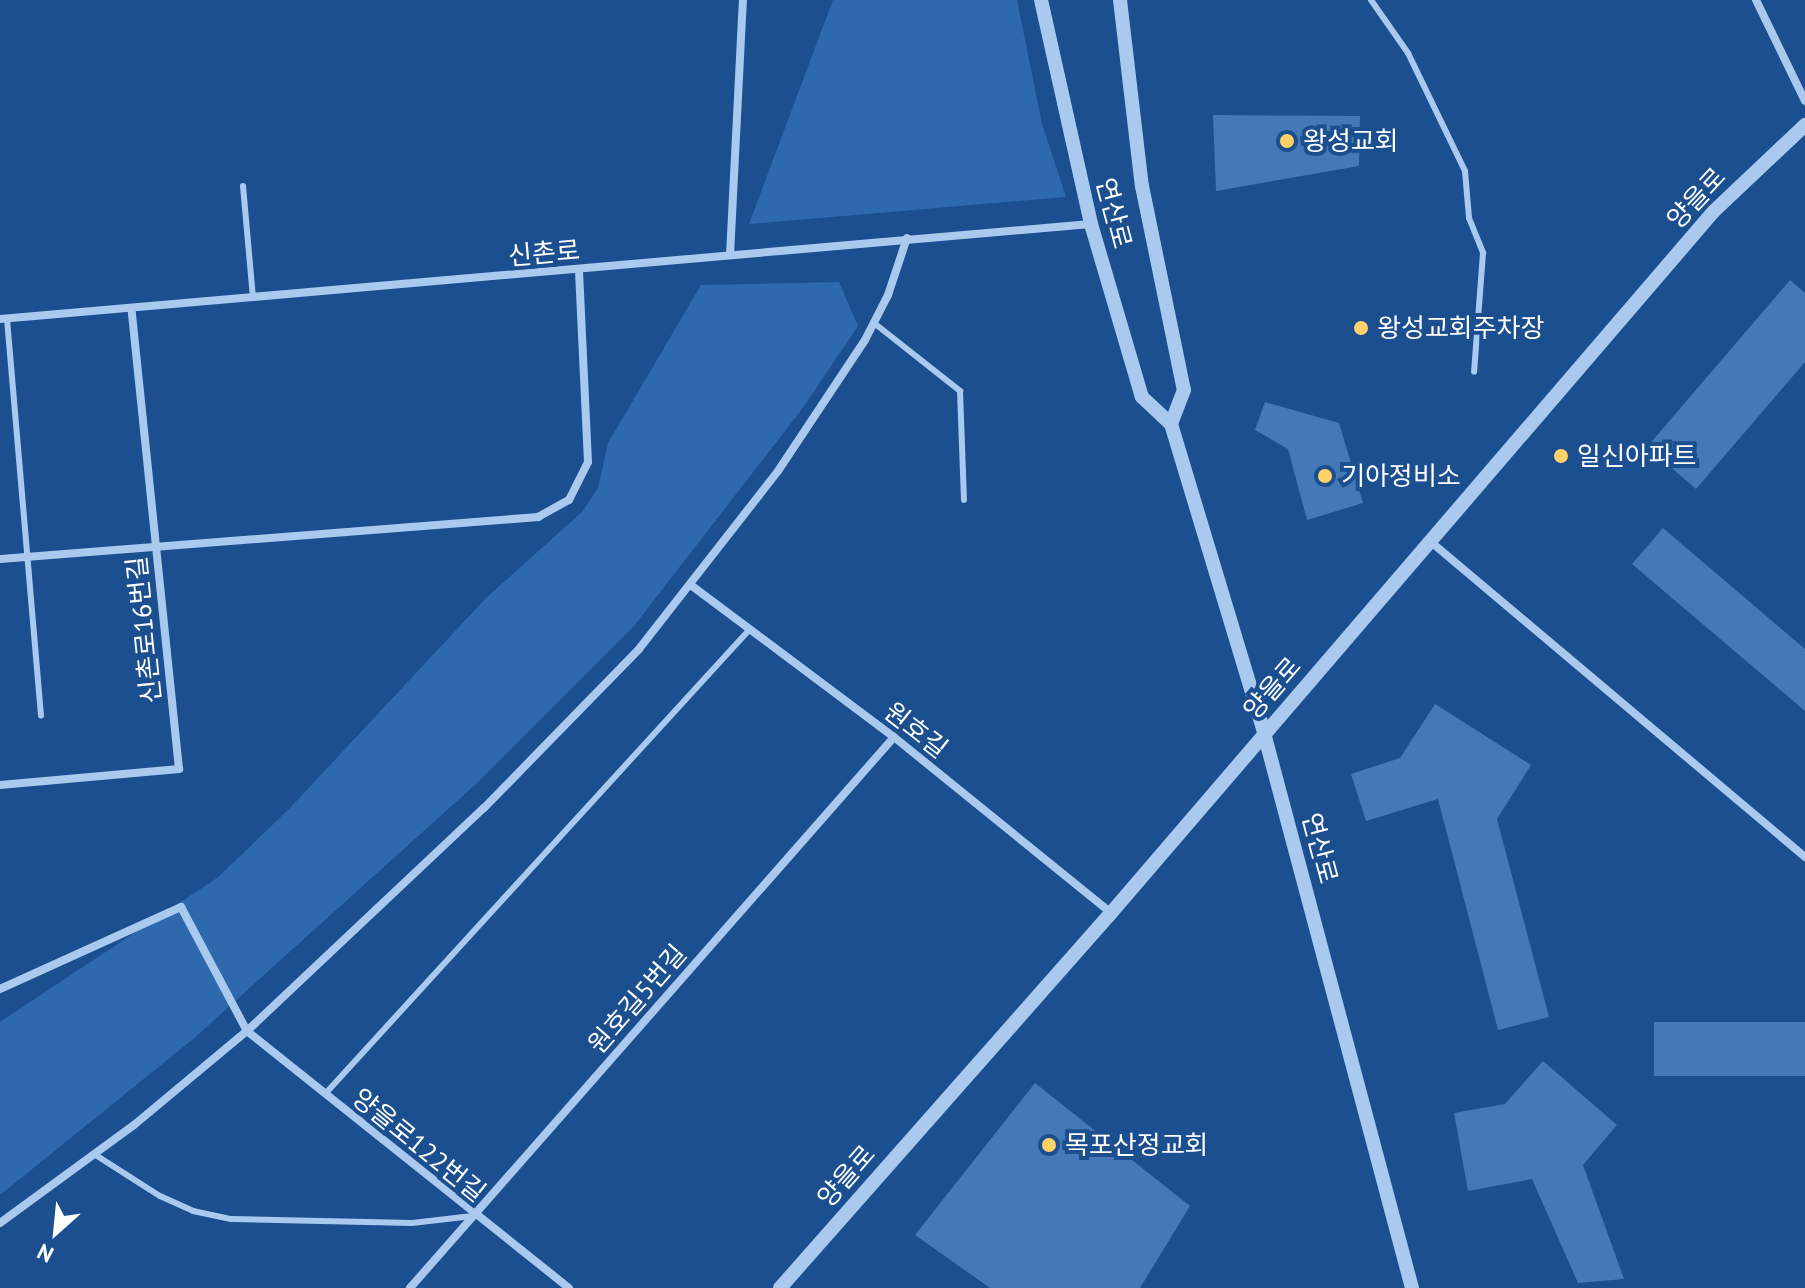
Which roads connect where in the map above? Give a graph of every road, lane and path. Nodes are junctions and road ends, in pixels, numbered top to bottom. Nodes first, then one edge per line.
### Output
1 (743, 0) edge
2 (1041, 0) edge
3 (1120, 0) edge
4 (1371, 0) edge
5 (1756, 0) edge
6 (1805, 101) edge
7 (1805, 125) edge
8 (243, 186) dead end
9 (1091, 224) junction
10 (907, 238) junction
11 (730, 255) junction
12 (579, 271) junction
13 (253, 298) junction
14 (131, 308) junction
15 (4, 319) edge
16 (874, 323) junction
17 (1474, 372) dead end
18 (1171, 424) junction
19 (964, 500) dead end
20 (1431, 542) junction
21 (156, 547) junction
22 (27, 557) junction
23 (0, 559) edge
24 (692, 586) junction
25 (749, 630) junction
26 (41, 716) dead end
27 (1264, 733) junction
28 (894, 737) junction
29 (0, 785) edge
30 (1805, 857) edge
31 (1111, 913) junction
32 (0, 989) edge
33 (247, 1031) junction
34 (325, 1094) junction
35 (94, 1154) junction
36 (474, 1216) junction
37 (0, 1223) edge
38 (410, 1288) edge
39 (569, 1288) edge
40 (780, 1288) edge
41 (1412, 1288) edge

1 - 11 street
2 - 9 street, 연산로
3 - 18 street, 연산로
4 - 17 lane
5 - 6 street
7 - 20 street, 양을로
8 - 13 lane
9 - 10 street, 신촌로
9 - 18 street, 연산로
10 - 11 street, 신촌로
10 - 16 street
11 - 12 street, 신촌로
12 - 13 street, 신촌로
12 - 21 street
13 - 14 street, 신촌로
14 - 15 street, 신촌로
14 - 21 street, 신촌로16번길
15 - 22 lane
16 - 19 lane
16 - 24 street
18 - 27 street, 연산로
20 - 27 street, 양을로
20 - 30 street
21 - 22 street
21 - 29 street, 신촌로16번길
22 - 23 street
22 - 26 lane
24 - 25 street, 원호길
24 - 33 street
25 - 28 street, 원호길
25 - 34 lane
27 - 31 street, 양을로
27 - 41 street, 연산로
28 - 31 street, 원호길
28 - 36 street, 원호길5번길
31 - 40 street, 양을로
32 - 33 street
33 - 34 street, 양을로122번길
33 - 35 street
34 - 36 street, 양을로122번길
35 - 36 lane
35 - 37 street
36 - 38 street, 원호길5번길
36 - 39 street, 양을로122번길

